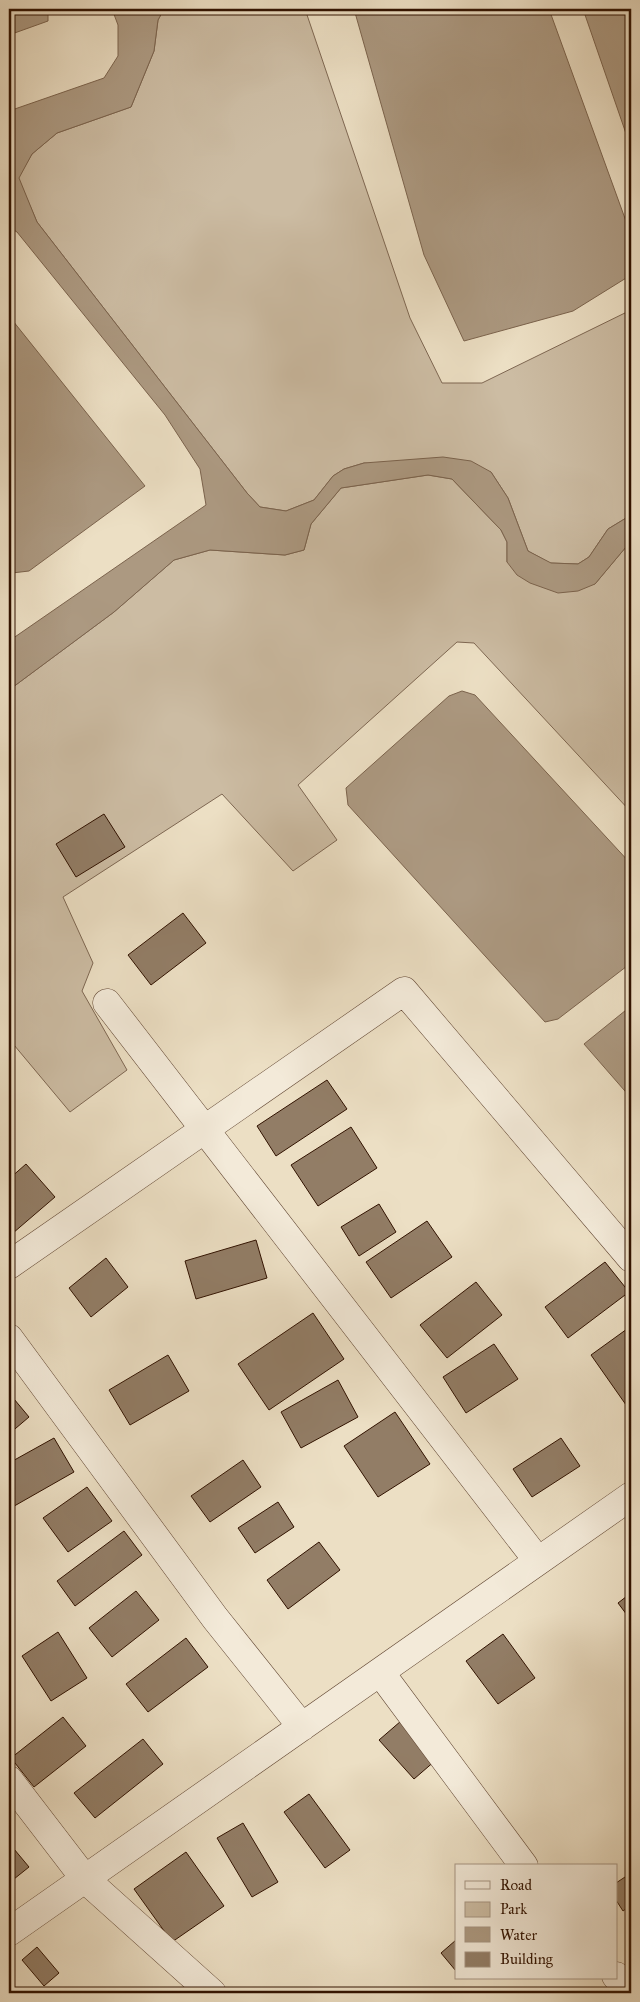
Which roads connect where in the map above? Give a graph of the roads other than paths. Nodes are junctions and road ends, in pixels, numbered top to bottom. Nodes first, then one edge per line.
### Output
1 (107, 1003) dead end
2 (205, 1130) junction
3 (631, 1258) edge
4 (9, 1265) edge
5 (9, 1338) edge
6 (630, 1500) edge
7 (538, 1561) junction
8 (380, 1672) junction
9 (302, 1727) junction
10 (9, 1780) edge
11 (523, 1864) edge
12 (85, 1879) junction
13 (9, 1932) edge
14 (618, 1978) edge
15 (212, 1993) edge
16 (631, 1993) edge

1 - 2 street
2 - 3 street
2 - 4 street
2 - 7 street
5 - 9 street
6 - 7 street
7 - 8 street
8 - 9 street
8 - 11 street
9 - 12 street
10 - 12 street
12 - 13 street
12 - 15 street
14 - 16 street

